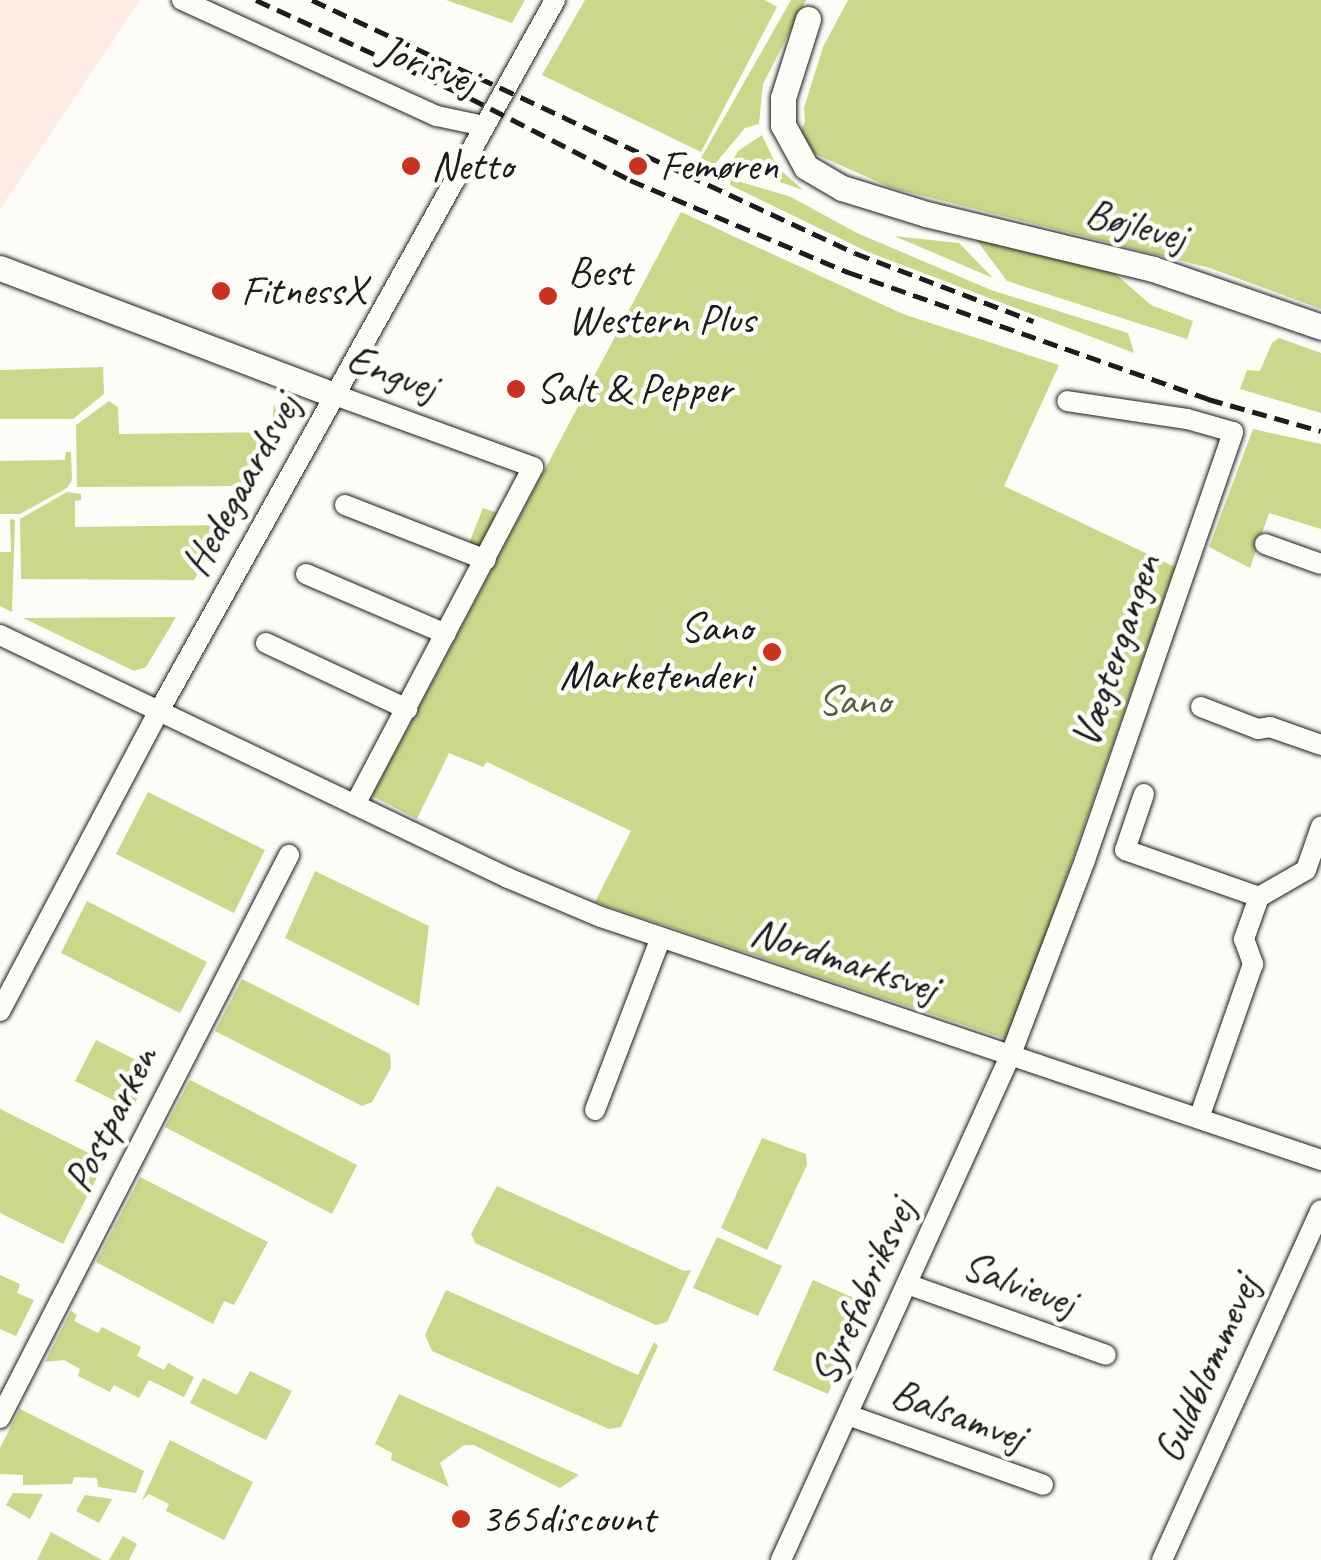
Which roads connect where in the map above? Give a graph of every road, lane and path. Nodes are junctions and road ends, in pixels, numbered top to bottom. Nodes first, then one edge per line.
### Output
1 (182, 0) edge
2 (555, 0) edge
3 (813, 9) edge
4 (484, 126) junction
5 (0, 268) edge
6 (1321, 328) edge
7 (335, 395) junction
8 (1068, 401) dead end
9 (345, 505) dead end
10 (1265, 544) dead end
11 (486, 560) junction
12 (1321, 564) edge
13 (306, 574) dead end
14 (446, 634) junction
15 (0, 635) edge
16 (266, 643) dead end
17 (1200, 707) dead end
18 (407, 709) junction
19 (159, 710) junction
20 (1321, 745) edge
21 (1144, 794) dead end
22 (355, 805) junction
23 (1321, 827) edge
24 (290, 855) dead end
25 (1260, 897) junction
26 (660, 940) junction
27 (0, 1011) edge
28 (1011, 1054) junction
29 (594, 1110) dead end
30 (1199, 1118) junction
31 (1321, 1160) edge
32 (1321, 1210) edge
33 (908, 1284) junction
34 (1106, 1355) dead end
35 (848, 1415) junction
36 (0, 1418) edge
37 (1043, 1485) dead end
38 (781, 1560) edge
39 (1162, 1560) edge

1 - 4 street, Jorisvej
2 - 4 street, Hedegaardsvej
3 - 6 street, Bøjlevej
4 - 7 street, Hedegaardsvej
5 - 7 street, Engvej
7 - 11 street, Engvej
7 - 19 street, Hedegaardsvej
8 - 28 street, Vægtergangen
9 - 11 street
10 - 12 street
11 - 14 street
13 - 14 street
14 - 18 street
15 - 19 street, Nordmarksvej
16 - 18 street
17 - 20 street
18 - 22 street
19 - 22 street, Nordmarksvej
19 - 27 street, Hedegaardsvej
21 - 25 street
22 - 26 street, Nordmarksvej
23 - 25 street
24 - 36 street, Postparken
25 - 30 street
26 - 28 street, Nordmarksvej
26 - 29 street
28 - 30 street, Nordmarksvej
28 - 33 street, Syrefabriksvej
30 - 31 street, Nordmarksvej
32 - 39 street, Guldblommevej
33 - 34 street, Salvievej
33 - 35 street, Syrefabriksvej
35 - 37 street, Balsamvej
35 - 38 street, Syrefabriksvej

